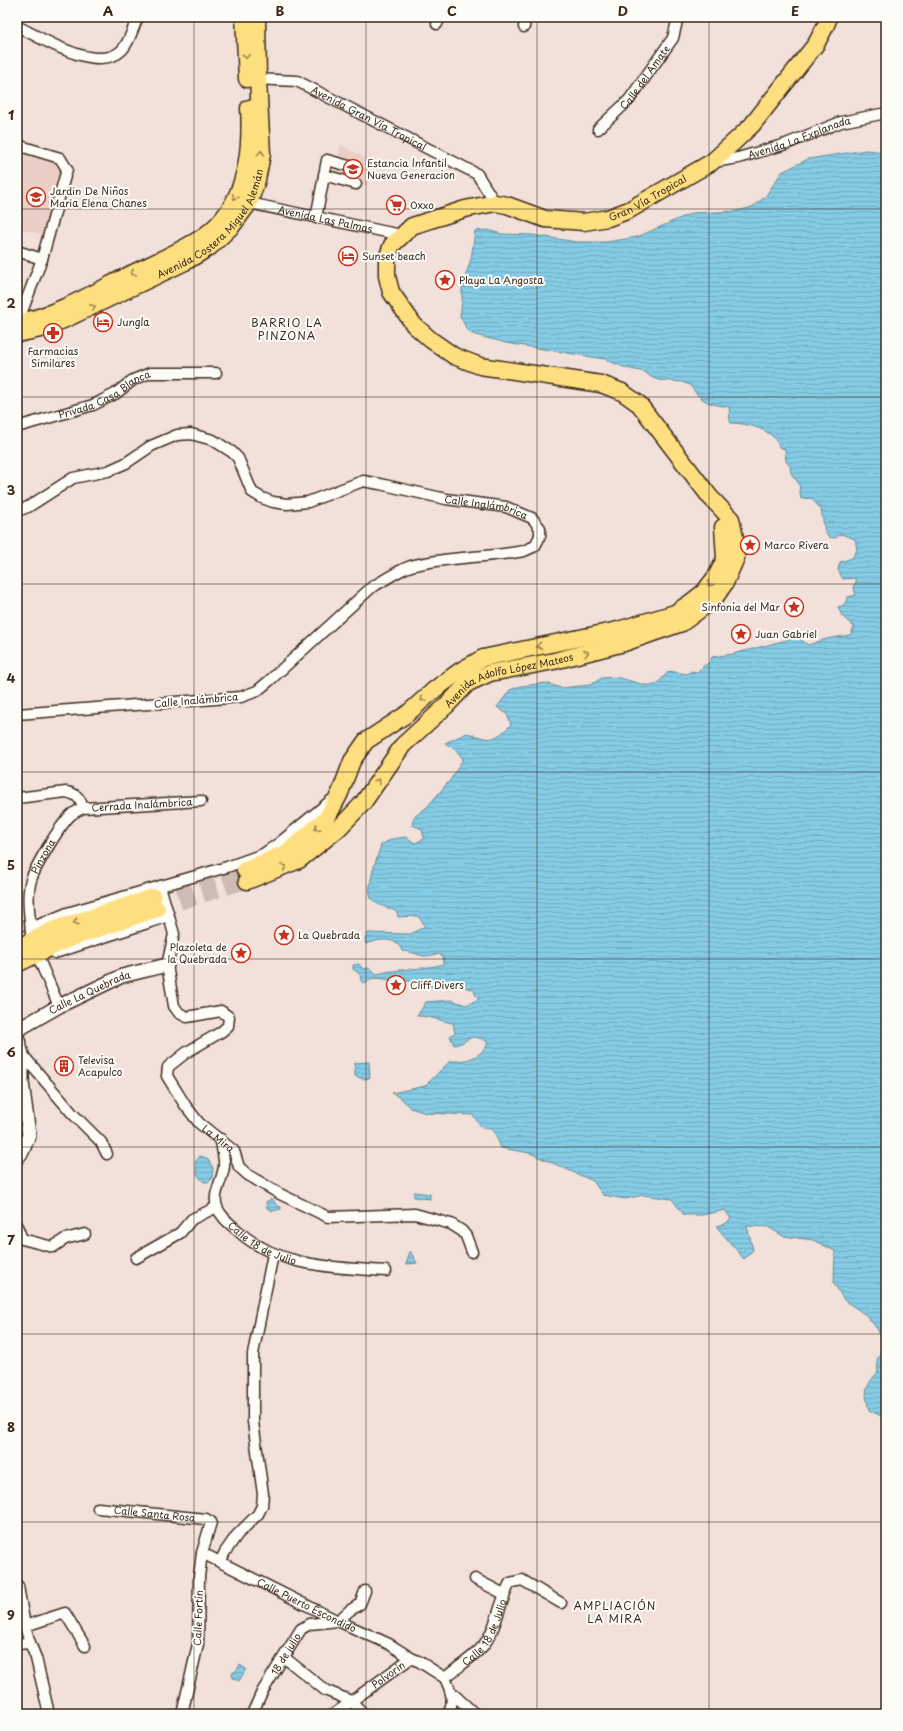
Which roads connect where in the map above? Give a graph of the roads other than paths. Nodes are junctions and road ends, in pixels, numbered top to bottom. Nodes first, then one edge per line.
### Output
1 (138, 17) edge
2 (255, 17) edge
3 (678, 17) edge
4 (829, 17) edge
5 (17, 26) edge
6 (252, 80) junction
7 (886, 113) edge
8 (598, 129) dead end
9 (17, 145) edge
10 (712, 162) junction
11 (349, 166) dead end
12 (324, 175) junction
13 (356, 184) dead end
14 (249, 203) junction
15 (495, 203) junction
16 (316, 218) junction
17 (401, 235) junction
18 (17, 251) edge
19 (42, 259) junction
20 (18, 328) edge
21 (216, 373) dead end
22 (17, 427) edge
23 (710, 497) junction
24 (17, 511) edge
25 (17, 714) edge
26 (340, 792) junction
27 (17, 798) edge
28 (201, 801) dead end
29 (83, 808) junction
30 (160, 902) junction
31 (34, 946) junction
32 (17, 948) edge
33 (17, 964) edge
34 (167, 965) junction
35 (59, 1006) junction
36 (17, 1030) edge
37 (17, 1037) edge
38 (22, 1054) junction
39 (221, 1139) junction
40 (107, 1154) dead end
41 (17, 1158) edge
42 (217, 1207) junction
43 (17, 1226) edge
44 (85, 1234) dead end
45 (472, 1252) dead end
46 (273, 1254) junction
47 (136, 1258) dead end
48 (386, 1271) dead end
49 (98, 1508) dead end
50 (211, 1522) joint
51 (202, 1553) junction
52 (220, 1562) junction
53 (475, 1579) dead end
54 (17, 1586) edge
55 (365, 1591) dead end
56 (504, 1594) junction
57 (561, 1603) dead end
58 (338, 1621) junction
59 (25, 1626) junction
60 (30, 1643) junction
61 (17, 1644) edge
62 (85, 1646) dead end
63 (285, 1658) junction
64 (411, 1658) junction
65 (445, 1678) junction
66 (452, 1693) junction
67 (351, 1701) junction
68 (49, 1714) edge
69 (182, 1714) edge
70 (252, 1714) edge
71 (334, 1714) edge
72 (364, 1714) edge
73 (448, 1714) edge
74 (475, 1714) edge

1 - 5 street
2 - 6 main road, Avenida Costera Miguel Alemán
3 - 8 street, Calle del Amate
4 - 10 main road, Gran Vía Tropical
14 -> 6 main road, Avenida Costera Miguel Alemán
6 - 15 street, Avenida Gran Vía Tropical
6 -> 20 main road, Avenida Costera Miguel Alemán
7 - 10 street, Avenida La Explanada
9 - 19 street
10 - 15 main road, Gran Vía Tropical
11 - 12 street
12 - 13 street
12 - 16 street
14 - 16 street, Avenida Las Palmas
20 -> 14 main road, Avenida Costera Miguel Alemán
15 - 17 main road, Gran Vía Tropical
16 - 17 street, Avenida Las Palmas
17 - 23 main road, Avenida Adolfo López Mateos
18 - 19 street
19 - 20 street
21 - 22 street, Privada Casa Blanca
23 -> 26 main road, Avenida Adolfo López Mateos
26 -> 23 main road, Avenida Adolfo López Mateos
24 - 25 street, Calle Inalámbrica
26 - 30 street
27 - 29 street
28 - 29 street, Cerrada Inalámbrica
29 - 31 street, Pinzona
30 - 31 main road
30 - 31 street
30 - 34 street
31 - 32 main road
31 - 33 main road
31 - 35 street
34 - 35 street, Calle La Quebrada
34 - 39 street, La Mira
35 - 36 street, Calle La Quebrada
37 - 38 street
38 - 40 street
38 - 41 street
39 - 42 street
39 - 45 street, La Mira
42 - 46 street, Calle 18 de Julio
42 - 47 street
43 - 44 street
46 - 48 street, Calle 18 de Julio
46 - 52 street
49 - 50 street, Calle Santa Rosa
50 - 51 street, Calle Fortín
51 - 52 street, Calle Puerto Escondido
51 - 69 street, Calle Fortín
52 - 58 street, Calle Puerto Escondido
53 - 56 street
54 - 59 street
55 - 58 street
56 - 57 street, Calle 18 de Julio
56 - 65 street, Calle 18 de Julio
58 - 63 street, 18 de julio
58 - 64 street, Calle Puerto Escondido
59 - 60 street
59 - 62 street
60 - 61 street
60 - 68 street
63 - 67 street
63 - 70 street, 18 de julio
64 - 65 street, Polvorín
64 - 67 street, Polvorín
65 - 66 street
66 - 73 street
66 - 74 street
67 - 71 street, Polvorín
67 - 72 street

